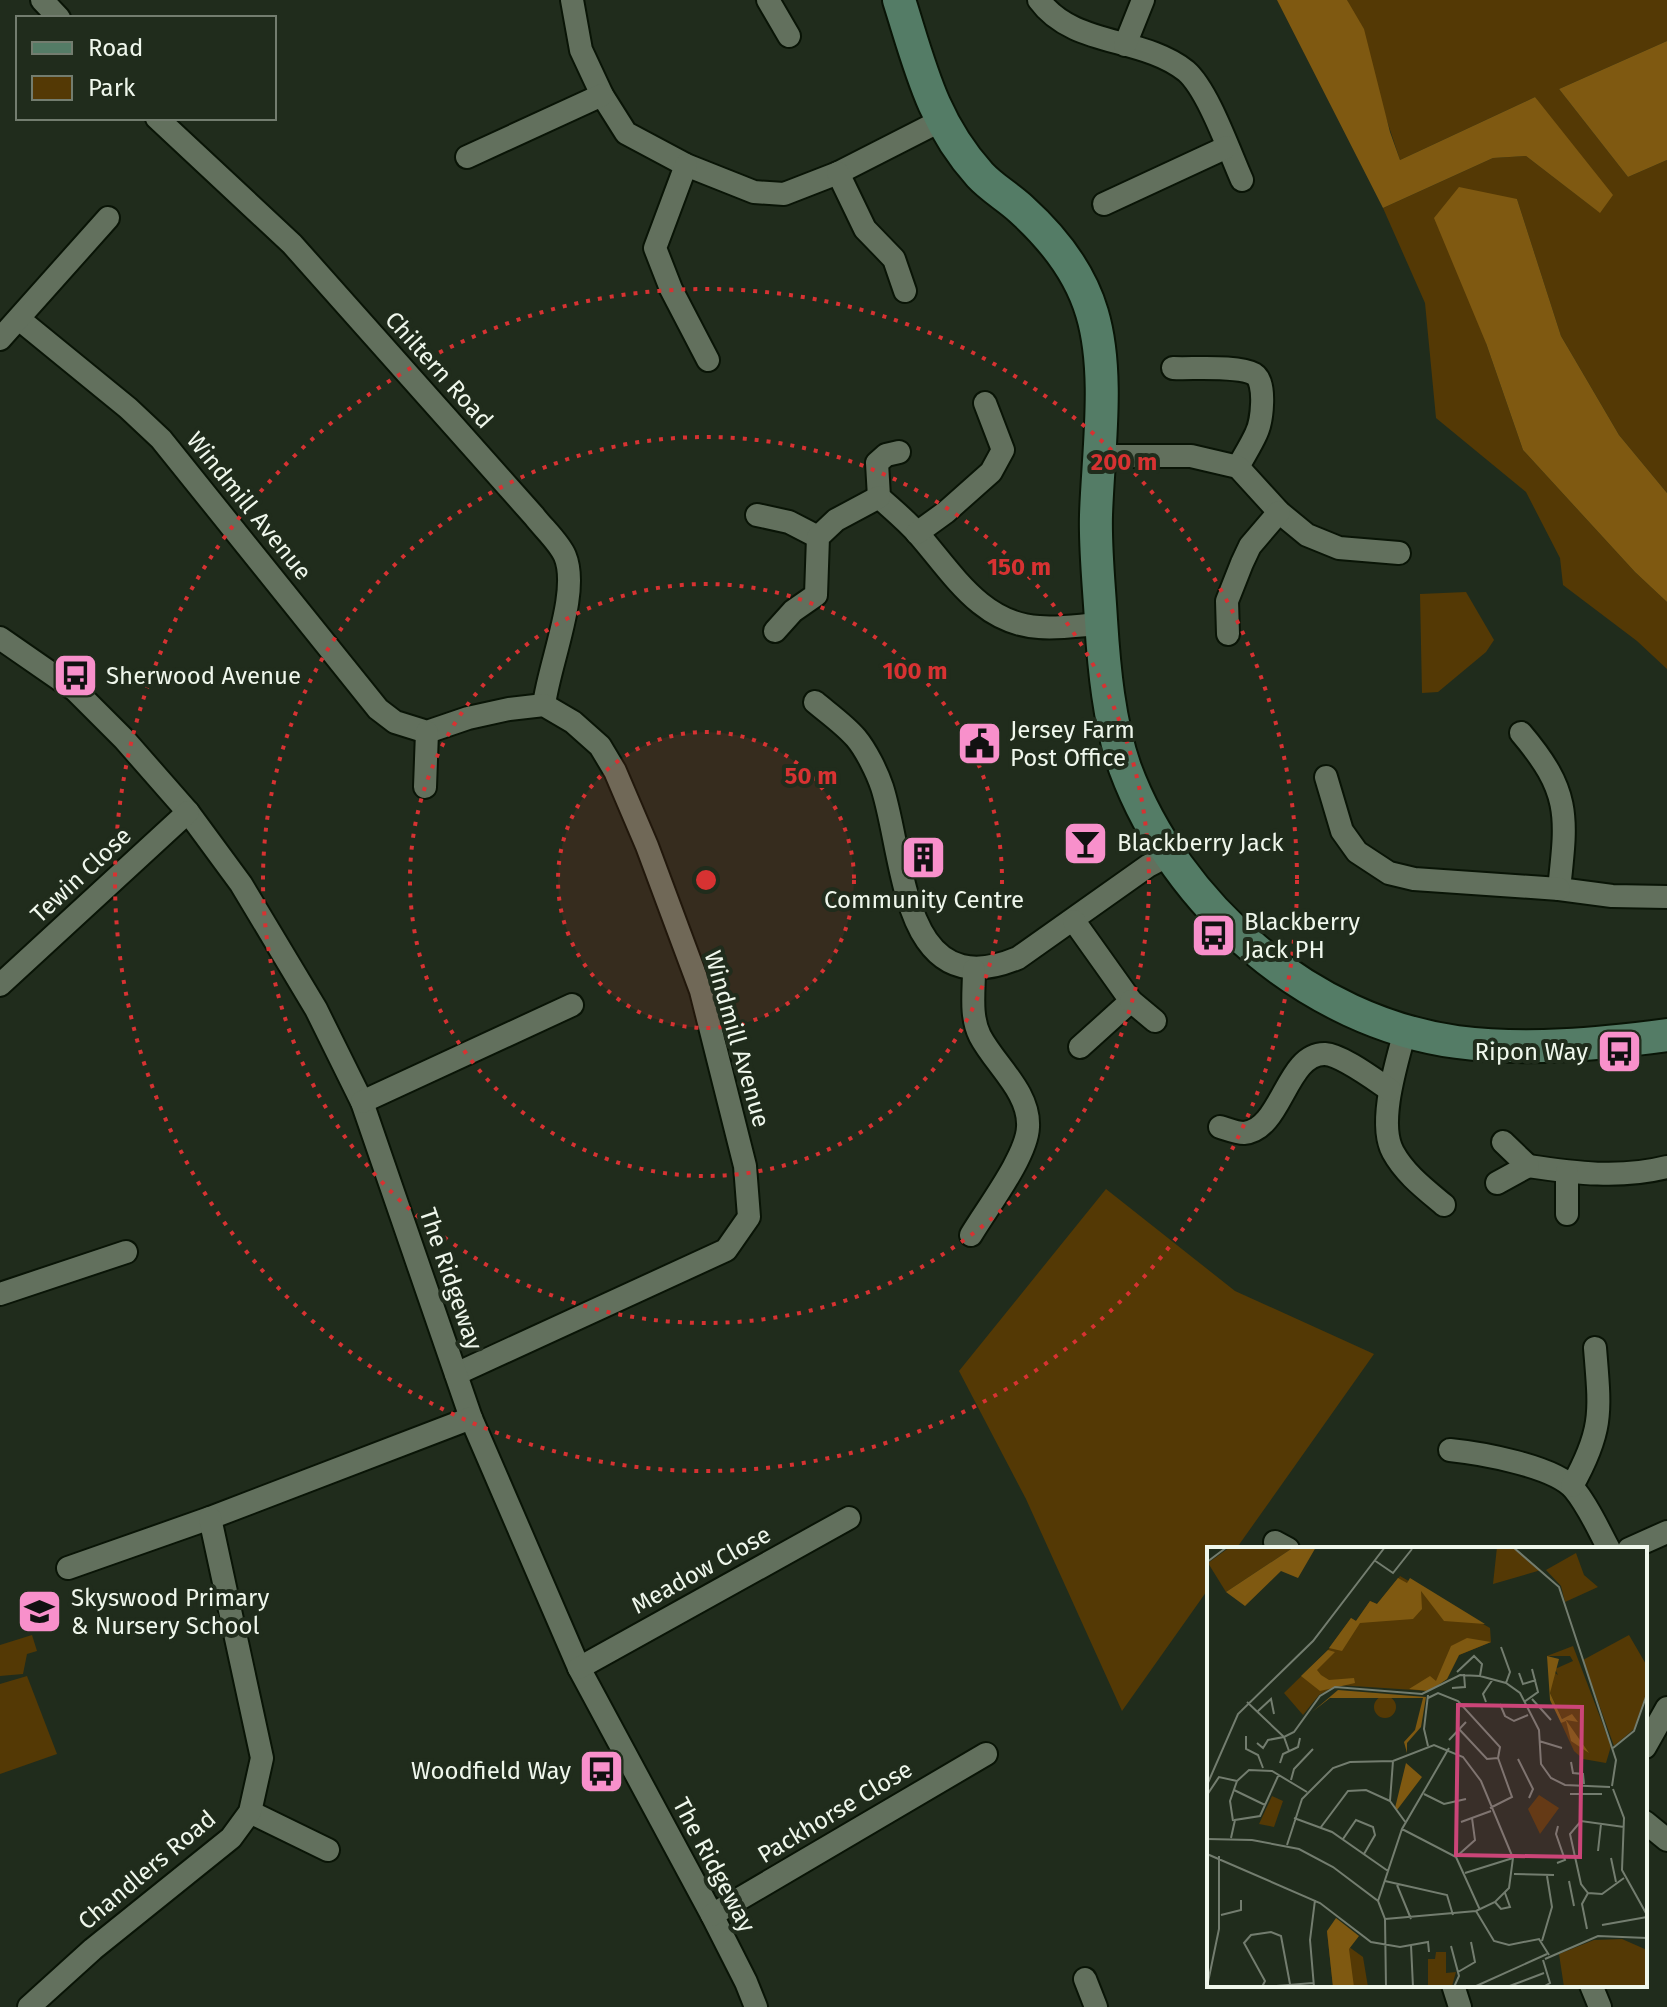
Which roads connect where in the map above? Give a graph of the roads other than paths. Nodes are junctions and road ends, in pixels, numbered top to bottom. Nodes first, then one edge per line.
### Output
1 (42, 0) edge
2 (572, 0) edge
3 (768, 0) edge
4 (899, 0) edge
5 (1039, 0) edge
6 (1143, 0) edge
7 (57, 16) edge
8 (789, 36) dead end
9 (1125, 45) junction
10 (602, 95) junction
11 (159, 120) edge
12 (940, 121) junction
13 (1227, 147) junction
14 (467, 157) dead end
15 (686, 165) junction
16 (838, 173) junction
17 (1242, 180) dead end
18 (1104, 204) dead end
19 (108, 218) dead end
20 (905, 291) dead end
21 (19, 319) junction
22 (0, 339) edge
23 (708, 360) dead end
24 (1173, 368) dead end
25 (985, 403) dead end
26 (899, 452) dead end
27 (1098, 456) junction
28 (1238, 467) junction
29 (879, 497) junction
30 (1279, 512) junction
31 (757, 515) dead end
32 (917, 533) junction
33 (818, 537) junction
34 (1399, 553) dead end
35 (1101, 624) junction
36 (775, 631) dead end
37 (1228, 634) dead end
38 (0, 638) edge
39 (815, 702) dead end
40 (544, 705) junction
41 (427, 732) junction
42 (1521, 733) dead end
43 (1326, 777) dead end
44 (425, 787) dead end
45 (188, 812) junction
46 (1171, 854) junction
47 (1559, 889) junction
48 (1667, 897) edge
49 (1074, 921) junction
50 (974, 970) junction
51 (11, 983) edge
52 (1131, 1001) junction
53 (572, 1005) dead end
54 (1155, 1021) dead end
55 (1405, 1031) junction
56 (1667, 1035) edge
57 (1080, 1047) dead end
58 (1390, 1090) junction
59 (362, 1102) junction
60 (1220, 1127) dead end
61 (1503, 1142) dead end
62 (1528, 1166) junction
63 (1667, 1167) edge
64 (1567, 1172) junction
65 (1497, 1183) dead end
66 (1444, 1205) dead end
67 (1567, 1214) dead end
68 (971, 1235) dead end
69 (126, 1252) dead end
70 (0, 1294) edge
71 (1595, 1348) dead end
72 (456, 1374) junction
73 (471, 1418) junction
74 (1450, 1450) dead end
75 (1572, 1486) junction
76 (210, 1518) junction
77 (849, 1518) dead end
78 (1667, 1532) edge
79 (1608, 1547) edge
80 (1633, 1547) edge
81 (68, 1568) dead end
82 (579, 1668) junction
83 (1667, 1708) edge
84 (1647, 1743) edge
85 (986, 1754) dead end
86 (250, 1812) junction
87 (1647, 1824) edge
88 (1667, 1840) edge
89 (328, 1850) dead end
90 (712, 1915) junction
91 (1085, 1979) dead end
92 (1454, 1987) edge
93 (1592, 1987) edge
94 (29, 2007) edge
95 (756, 2007) edge
96 (1096, 2007) edge
97 (1460, 2007) edge
98 (1600, 2007) edge

1 - 7 street
2 - 10 street
3 - 8 street
4 - 12 street
5 - 9 street
6 - 9 street
9 - 13 street
10 - 14 street
10 - 15 street
11 - 40 street, Chiltern Road
12 - 16 street
12 - 27 street
13 - 17 street
13 - 18 street
15 - 16 street
15 - 23 street
16 - 20 street
19 - 21 street
21 - 22 street
21 - 41 street, Windmill Avenue
24 - 28 street
25 - 32 street
26 - 29 street
27 - 28 street
27 - 35 street
28 - 30 street
29 - 32 street
29 - 33 street
30 - 34 street
30 - 37 street
31 - 33 street
32 - 35 street
33 - 36 street
35 - 46 street
38 - 45 street, The Ridgeway
39 - 50 street
40 - 41 street
40 - 72 street, Windmill Avenue
41 - 44 street
42 - 47 street
43 - 47 street
45 - 51 street, Tewin Close
45 - 59 street, The Ridgeway
46 - 49 street
46 - 55 street
47 - 48 street
49 - 50 street
49 - 52 street
50 - 68 street
52 - 54 street
52 - 57 street
53 - 59 street
55 - 56 street
55 - 58 street
58 - 60 street
58 - 66 street
59 - 72 street, The Ridgeway
61 - 62 street
62 - 64 street
62 - 65 street
63 - 64 street
64 - 67 street
69 - 70 street
71 - 75 street
72 - 73 street, The Ridgeway
73 - 76 street
73 - 82 street, The Ridgeway
74 - 75 street
75 - 79 street
76 - 81 street
76 - 86 street, Chandlers Road
77 - 82 street, Meadow Close
78 - 80 street
82 - 90 street, The Ridgeway
83 - 84 street
85 - 90 street, Packhorse Close
86 - 89 street
86 - 94 street, Chandlers Road
87 - 88 street
90 - 95 street, The Ridgeway
91 - 96 street
92 - 97 street
93 - 98 street

